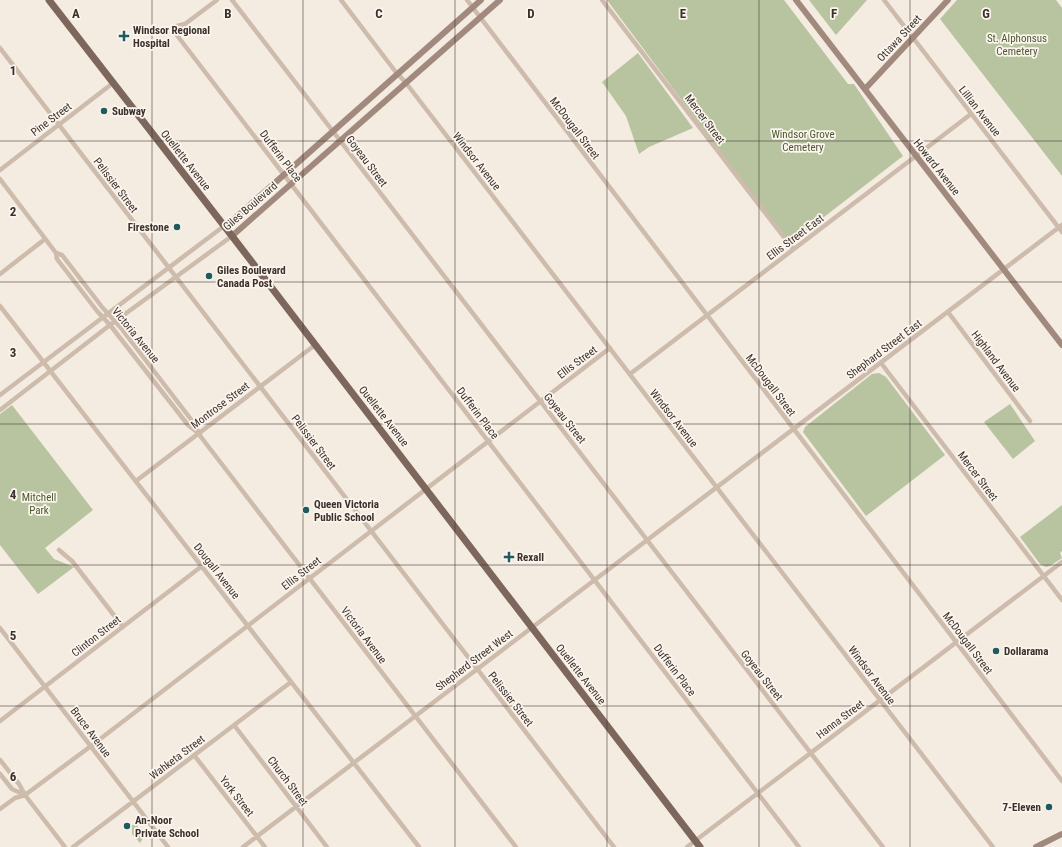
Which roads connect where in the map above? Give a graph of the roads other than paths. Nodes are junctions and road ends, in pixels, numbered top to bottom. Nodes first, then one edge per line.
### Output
1 (49, 0) edge
2 (217, 0) edge
3 (232, 0) edge
4 (341, 0) edge
5 (467, 0) edge
6 (481, 0) edge
7 (500, 0) edge
8 (602, 0) edge
9 (796, 0) edge
10 (884, 0) edge
11 (948, 0) edge
12 (473, 8) junction
13 (480, 17) junction
14 (913, 38) junction
15 (0, 48) edge
16 (398, 74) junction
17 (114, 83) junction
18 (406, 83) junction
19 (865, 89) junction
20 (971, 114) junction
21 (59, 125) junction
22 (334, 132) junction
23 (340, 140) junction
24 (916, 156) junction
25 (0, 170) edge
26 (284, 175) junction
27 (0, 179) edge
28 (291, 184) junction
29 (224, 226) junction
30 (1061, 228) edge
31 (232, 236) junction
32 (46, 239) junction
33 (793, 249) junction
34 (56, 253) junction
35 (168, 268) junction
36 (1004, 270) junction
37 (0, 274) edge
38 (175, 277) junction
39 (0, 306) edge
40 (948, 312) junction
41 (108, 313) junction
42 (707, 315) junction
43 (102, 317) junction
44 (116, 321) junction
45 (110, 325) junction
46 (315, 345) junction
47 (1062, 345) edge
48 (610, 348) junction
49 (43, 362) junction
50 (881, 363) junction
51 (51, 370) junction
52 (630, 374) junction
53 (260, 386) junction
54 (0, 395) edge
55 (540, 401) junction
56 (0, 410) edge
57 (1030, 421) dead end
58 (794, 429) junction
59 (198, 433) junction
60 (488, 441) junction
61 (136, 481) junction
62 (717, 488) junction
63 (425, 489) junction
64 (371, 531) junction
65 (648, 541) junction
66 (59, 550) dead end
67 (1062, 562) edge
68 (202, 566) junction
69 (1044, 576) junction
70 (310, 578) junction
71 (595, 580) junction
72 (1062, 600) edge
73 (248, 625) junction
74 (123, 626) junction
75 (0, 628) edge
76 (532, 628) junction
77 (957, 642) junction
78 (477, 669) junction
79 (291, 682) junction
80 (45, 687) junction
81 (880, 700) junction
82 (416, 716) junction
83 (0, 721) edge
84 (234, 725) junction
85 (90, 746) junction
86 (811, 753) junction
87 (194, 755) junction
88 (0, 760) edge
89 (354, 762) junction
90 (0, 774) edge
91 (1062, 781) edge
92 (758, 793) junction
93 (25, 795) junction
94 (133, 802) junction
95 (296, 807) junction
96 (0, 809) edge
97 (1062, 834) edge
98 (257, 836) junction
99 (695, 840) junction
100 (65, 847) edge
101 (74, 847) edge
102 (168, 847) edge
103 (243, 847) edge
104 (265, 847) edge
105 (327, 847) edge
106 (419, 847) edge
107 (516, 847) edge
108 (614, 847) edge
109 (687, 847) edge
110 (700, 847) edge
111 (799, 847) edge
112 (883, 847) edge
113 (993, 847) edge
114 (1036, 847) edge

1 - 17 main road, Ouellette Avenue
2 - 26 street, Dufferin Place
3 - 22 street, Goyeau Street
4 - 16 street, Windsor Avenue
5 - 12 street, McDougall Street
6 - 12 street, Giles Boulevard
7 - 13 street, Giles Boulevard
8 - 33 street, Mercer Street
9 - 19 street, Howard Avenue
10 - 14 street, Lillian Avenue
11 - 14 street, Ottawa Street
12 - 13 street, McDougall Street
12 - 16 street, Giles Boulevard
13 - 18 street, Giles Boulevard
13 - 42 street, McDougall Street
14 - 19 street, Ottawa Street
14 - 20 street, Lillian Avenue
15 - 21 street, Pelissier Street
16 - 18 street, Windsor Avenue
16 - 22 street, Giles Boulevard
17 - 21 street, Pine Street
17 - 29 main road, Ouellette Avenue
18 - 23 street, Giles Boulevard
18 - 48 street, Windsor Avenue
19 - 24 street, Howard Avenue
20 - 24 street, Ellis Street East
20 - 30 street, Lillian Avenue
21 - 25 street, Pine Street
21 - 35 street, Pelissier Street
22 - 23 street, Goyeau Street
22 - 26 street, Giles Boulevard
23 - 28 street, Giles Boulevard
23 - 55 street, Goyeau Street
24 - 33 street, Ellis Street East
24 - 36 street, Howard Avenue
26 - 28 street, Dufferin Place
26 - 29 street, Giles Boulevard
27 - 32 street, Victoria Avenue
28 - 31 street, Giles Boulevard
28 - 60 street, Dufferin Place
29 - 31 main road, Ouellette Avenue
29 - 35 street, Giles Boulevard
30 - 36 street, Shephard Street East
31 - 38 street, Giles Boulevard
31 - 46 main road, Ouellette Avenue
32 - 34 street, Victoria Avenue
32 - 37 street
33 - 42 street, Ellis Street East
34 - 41 street, Victoria Avenue
34 - 43 street, Victoria Avenue
35 - 38 street, Pelissier Street
35 - 41 street, Giles Boulevard
36 - 40 street, Shephard Street East
36 - 47 street, Howard Avenue
38 - 44 street, Giles Boulevard
38 - 53 street, Pelissier Street
39 - 49 street, Dougall Avenue
40 - 50 street, Shephard Street East
40 - 57 street, Highland Avenue
41 - 43 street, Giles Boulevard
41 - 44 street, Victoria Avenue
42 - 52 street, Ellis Street East
42 - 58 street, McDougall Street
43 - 45 street, Victoria Avenue
43 - 49 street, Giles Boulevard
44 - 45 street, Giles Boulevard
44 - 59 street, Victoria Avenue
45 - 51 street, Giles Boulevard
45 - 59 street, Victoria Avenue
46 - 53 street, Montrose Street
46 - 63 main road, Ouellette Avenue
48 - 52 street, Windsor Avenue
48 - 55 street, Ellis Street
49 - 51 street, Dougall Avenue
49 - 54 street, Giles Boulevard
50 - 58 street, Shephard Street East
50 - 69 street, Mercer Street
51 - 56 street, Giles Boulevard
51 - 61 street, Dougall Avenue
52 - 62 street, Windsor Avenue
53 - 59 street, Montrose Street
53 - 64 street, Pelissier Street
55 - 60 street, Ellis Street
55 - 65 street, Goyeau Street
58 - 62 street, Shephard Street East
58 - 77 street, McDougall Street
59 - 61 street, Montrose Street
59 - 70 street, Victoria Avenue
60 - 63 street, Ellis Street
60 - 71 street, Dufferin Place
61 - 68 street, Dougall Avenue
62 - 65 street, Shepherd Street West
62 - 81 street, Windsor Avenue
63 - 64 street, Ellis Street
63 - 76 main road, Ouellette Avenue
64 - 70 street, Ellis Street
64 - 78 street, Pelissier Street
65 - 71 street, Shepherd Street West
65 - 86 street, Goyeau Street
66 - 74 street
67 - 69 street, Hanna Street
68 - 73 street, Dougall Avenue
68 - 74 street, Clinton Street
69 - 72 street, Mercer Street
69 - 77 street, Hanna Street
70 - 73 street, Ellis Street
70 - 82 street, Victoria Avenue
71 - 76 street, Shepherd Street West
71 - 92 street, Dufferin Place
73 - 79 street, Dougall Avenue
73 - 85 street, Ellis Street
74 - 80 street, Clinton Street
75 - 80 street, Bruce Avenue
76 - 78 street, Shepherd Street West
76 - 99 main road, Ouellette Avenue
77 - 81 street, Hanna Street
77 - 91 street, McDougall Street
78 - 82 street, Shepherd Street West
78 - 108 street, Pelissier Street
79 - 84 street, Wahketa Street
79 - 89 street, Dougall Avenue
80 - 83 street, Clinton Street
80 - 85 street, Bruce Avenue
81 - 86 street, Hanna Street
81 - 113 street, Windsor Avenue
82 - 89 street, Shepherd Street West
82 - 107 street, Victoria Avenue
84 - 87 street, Wahketa Street
84 - 95 street, Church Street
85 - 93 street, Ellis Street
85 - 94 street, Bruce Avenue
86 - 92 street, Hanna Street
86 - 112 street, Goyeau Street
87 - 94 street, Wahketa Street
87 - 98 street, York Street
88 - 93 street
89 - 95 street, Shepherd Street West
89 - 106 street, Dougall Avenue
90 - 93 street
92 - 99 street, Hanna Street
92 - 111 street, Dufferin Place
93 - 96 street, Ellis Street
93 - 100 street
94 - 101 street, Wahketa Street
94 - 102 street, Bruce Avenue
95 - 98 street, Shepherd Street West
95 - 105 street, Church Street
97 - 114 street
98 - 103 street, Shepherd Street West
98 - 104 street, York Street
99 - 109 street, Hanna Street
99 - 110 main road, Ouellette Avenue

